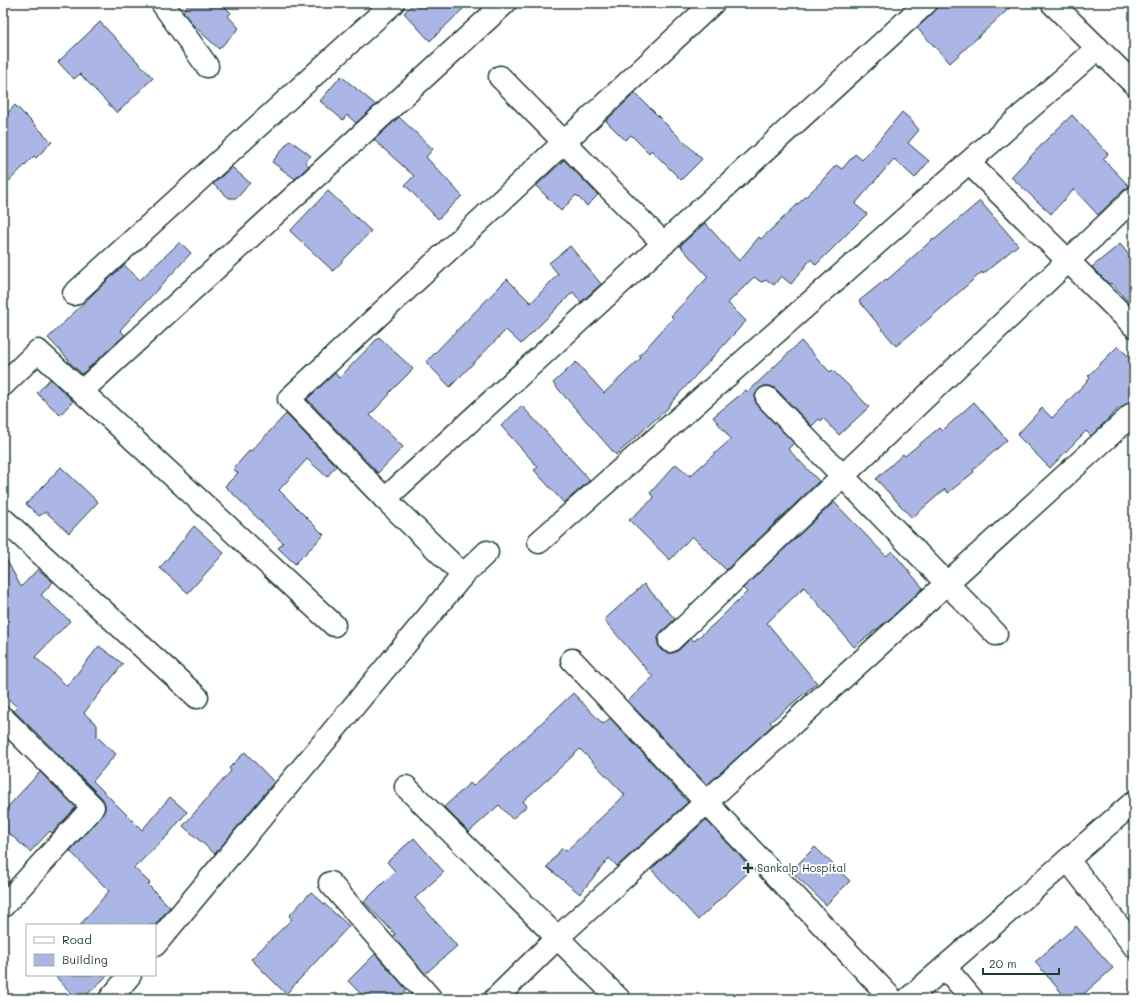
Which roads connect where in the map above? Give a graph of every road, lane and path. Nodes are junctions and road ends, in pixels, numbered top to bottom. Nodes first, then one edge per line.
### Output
1 (162, 3) edge
2 (393, 3) edge
3 (505, 3) edge
4 (713, 3) edge
5 (926, 3) edge
6 (1052, 3) edge
7 (1098, 48) junction
8 (208, 66) dead end
9 (500, 77) dead end
10 (1134, 84) edge
11 (564, 142) junction
12 (969, 162) junction
13 (1134, 198) edge
14 (664, 244) junction
15 (1068, 261) junction
16 (74, 294) dead end
17 (1134, 326) edge
18 (3, 385) edge
19 (82, 392) junction
20 (767, 398) dead end
21 (1134, 413) edge
22 (843, 476) junction
23 (386, 499) junction
24 (3, 519) edge
25 (539, 542) dead end
26 (487, 552) dead end
27 (463, 575) junction
28 (947, 583) junction
29 (334, 625) dead end
30 (996, 634) dead end
31 (670, 641) dead end
32 (572, 660) dead end
33 (197, 697) dead end
34 (3, 718) edge
35 (406, 787) dead end
36 (706, 802) junction
37 (1134, 802) edge
38 (1068, 860) junction
39 (330, 883) dead end
40 (3, 906) edge
41 (558, 938) junction
42 (156, 944) edge
43 (1134, 946) edge
44 (945, 967) junction
45 (129, 976) edge
46 (110, 999) edge
47 (431, 999) edge
48 (495, 999) edge
49 (619, 999) edge
50 (892, 999) edge
51 (908, 999) edge
52 (972, 999) edge

1 - 8 street
2 - 16 street
3 - 19 street
4 - 11 street
5 - 14 street
6 - 7 street
7 - 10 street
7 - 12 street
9 - 11 street
11 - 14 street
11 - 23 street
12 - 15 street
12 - 25 street
13 - 15 street
14 - 23 street
15 - 17 street
15 - 22 street
18 - 19 street
19 - 29 street
20 - 22 street
21 - 28 street
22 - 28 street
22 - 31 street
23 - 27 street
24 - 33 street
26 - 27 street
27 - 42 street
28 - 30 street
28 - 36 street
32 - 36 street
34 - 40 street
35 - 41 street
36 - 41 street
36 - 50 street
37 - 38 street
38 - 43 street
38 - 44 street
39 - 47 street
41 - 48 street
41 - 49 street
44 - 51 street
44 - 52 street
45 - 46 street

